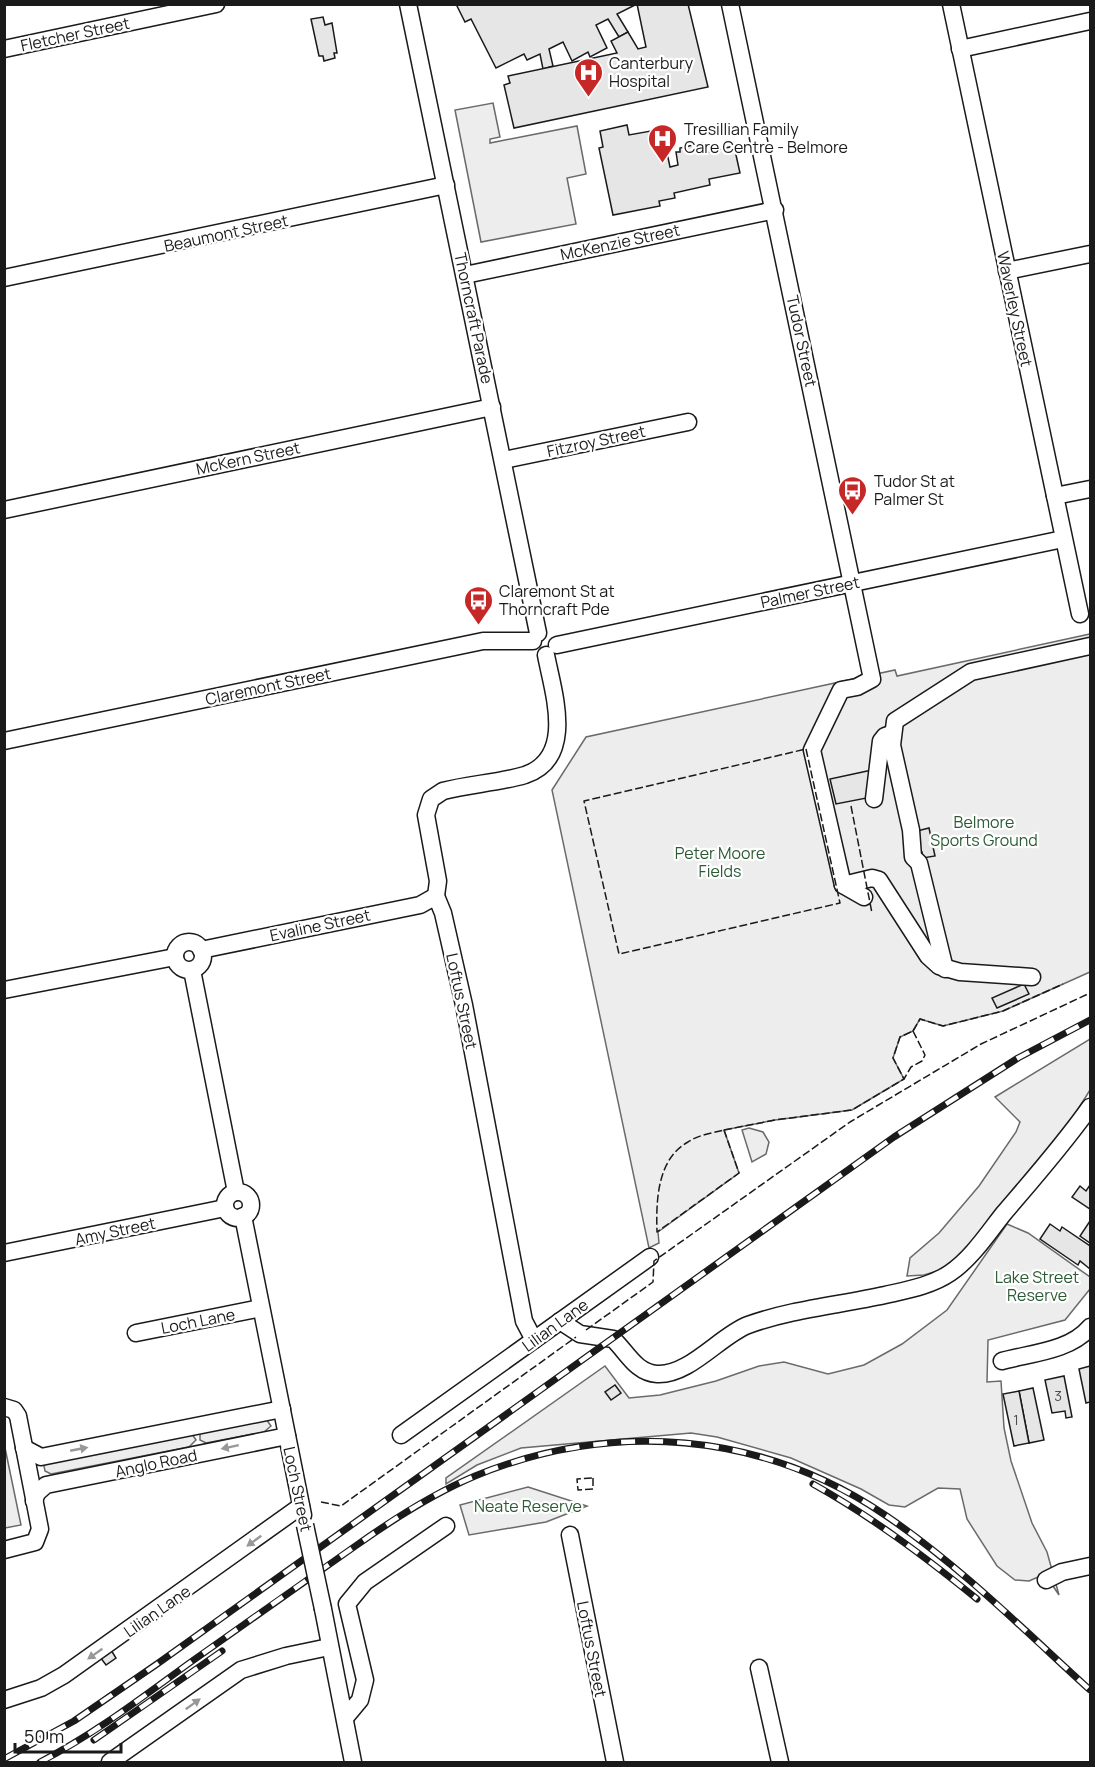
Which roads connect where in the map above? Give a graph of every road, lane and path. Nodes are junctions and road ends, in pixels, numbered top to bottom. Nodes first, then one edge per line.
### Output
1 (216, 4) edge
2 (408, 4) edge
3 (730, 4) edge
4 (951, 4) edge
5 (1090, 21) edge
6 (4, 49) edge
7 (960, 49) junction
8 (446, 185) junction
9 (775, 210) junction
10 (1090, 254) edge
11 (1007, 271) junction
12 (465, 275) junction
13 (4, 278) edge
14 (492, 407) junction
15 (688, 422) dead end
16 (504, 460) junction
17 (1090, 489) edge
18 (1055, 496) junction
19 (4, 510) edge
20 (1063, 539) junction
21 (853, 583) junction
22 (1080, 614) dead end
23 (536, 637) junction
24 (1090, 646) edge
25 (551, 650) junction
26 (891, 734) junction
27 (5, 740) edge
28 (874, 799) dead end
29 (843, 885) junction
30 (436, 896) junction
31 (864, 897) dead end
32 (201, 950) junction
33 (175, 957) junction
34 (945, 969) junction
35 (192, 970) junction
36 (1032, 977) dead end
37 (4, 990) edge
38 (1090, 1107) edge
39 (236, 1192) junction
40 (225, 1208) junction
41 (243, 1216) junction
42 (4, 1253) edge
43 (650, 1257) dead end
44 (261, 1308) junction
45 (563, 1319) junction
46 (1090, 1327) edge
47 (136, 1333) dead end
48 (534, 1340) junction
49 (1002, 1361) dead end
50 (4, 1407) edge
51 (282, 1409) junction
52 (401, 1435) dead end
53 (287, 1436) junction
54 (24, 1448) junction
55 (34, 1501) junction
56 (301, 1506) junction
57 (446, 1526) dead end
58 (570, 1535) dead end
59 (4, 1550) edge
60 (1090, 1566) edge
61 (1046, 1580) dead end
62 (329, 1647) junction
63 (759, 1668) dead end
64 (4, 1700) edge
65 (345, 1718) junction
66 (111, 1762) edge
67 (353, 1762) edge
68 (615, 1762) edge
69 (780, 1762) edge

1 - 6 street, Fletcher Street
2 - 8 street, Thorncraft Parade
3 - 9 street, Tudor Street
4 - 7 street, Waverley Street
5 - 7 street
7 - 11 street, Waverley Street
8 - 12 street, Thorncraft Parade
8 - 13 street, Beaumont Street
9 - 12 street, McKenzie Street
9 - 21 street, Tudor Street
10 - 11 street
11 - 18 street, Waverley Street
12 - 14 street, Thorncraft Parade
14 - 16 street, Thorncraft Parade
14 - 19 street, McKern Street
15 - 16 street, Fitzroy Street
16 - 23 street, Thorncraft Parade
17 - 18 street
18 - 20 street, Waverley Street
20 - 21 street, Palmer Street
20 - 22 street, Waverley Street
21 - 25 street, Palmer Street
21 - 29 street, Tudor Street
23 - 25 street
23 - 27 street, Claremont Street
24 - 26 street
25 - 30 street, Loftus Street
26 - 28 street
26 - 34 street
29 - 31 street
29 - 34 street
30 - 32 street, Evaline Street
30 - 48 street, Loftus Street
32 - 33 street
32 - 35 street
33 - 35 street
33 - 37 street
34 - 36 street
35 - 39 street
38 - 45 street
39 - 40 street
39 - 41 street
40 - 41 street
40 - 42 street, Amy Street
41 - 44 street, Loch Street
43 - 45 street, Lilian Lane
44 - 47 street, Loch Lane
44 - 51 street, Loch Street
45 - 48 street, Lilian Lane
46 - 49 street
48 - 52 street, Lilian Lane
50 - 54 street
51 - 53 street, Loch Street
54 -> 51 street, Anglo Road
53 -> 55 street, Anglo Road
53 - 56 street, Loch Street
54 - 55 street
55 - 59 street
56 - 62 street, Loch Street, bridge
56 -> 64 street, Lilian Lane
57 - 65 street
58 - 68 street, Loftus Street
60 - 61 street
62 - 65 street, Loch Street
66 -> 62 street
63 - 69 street
65 - 67 street, Loch Street

